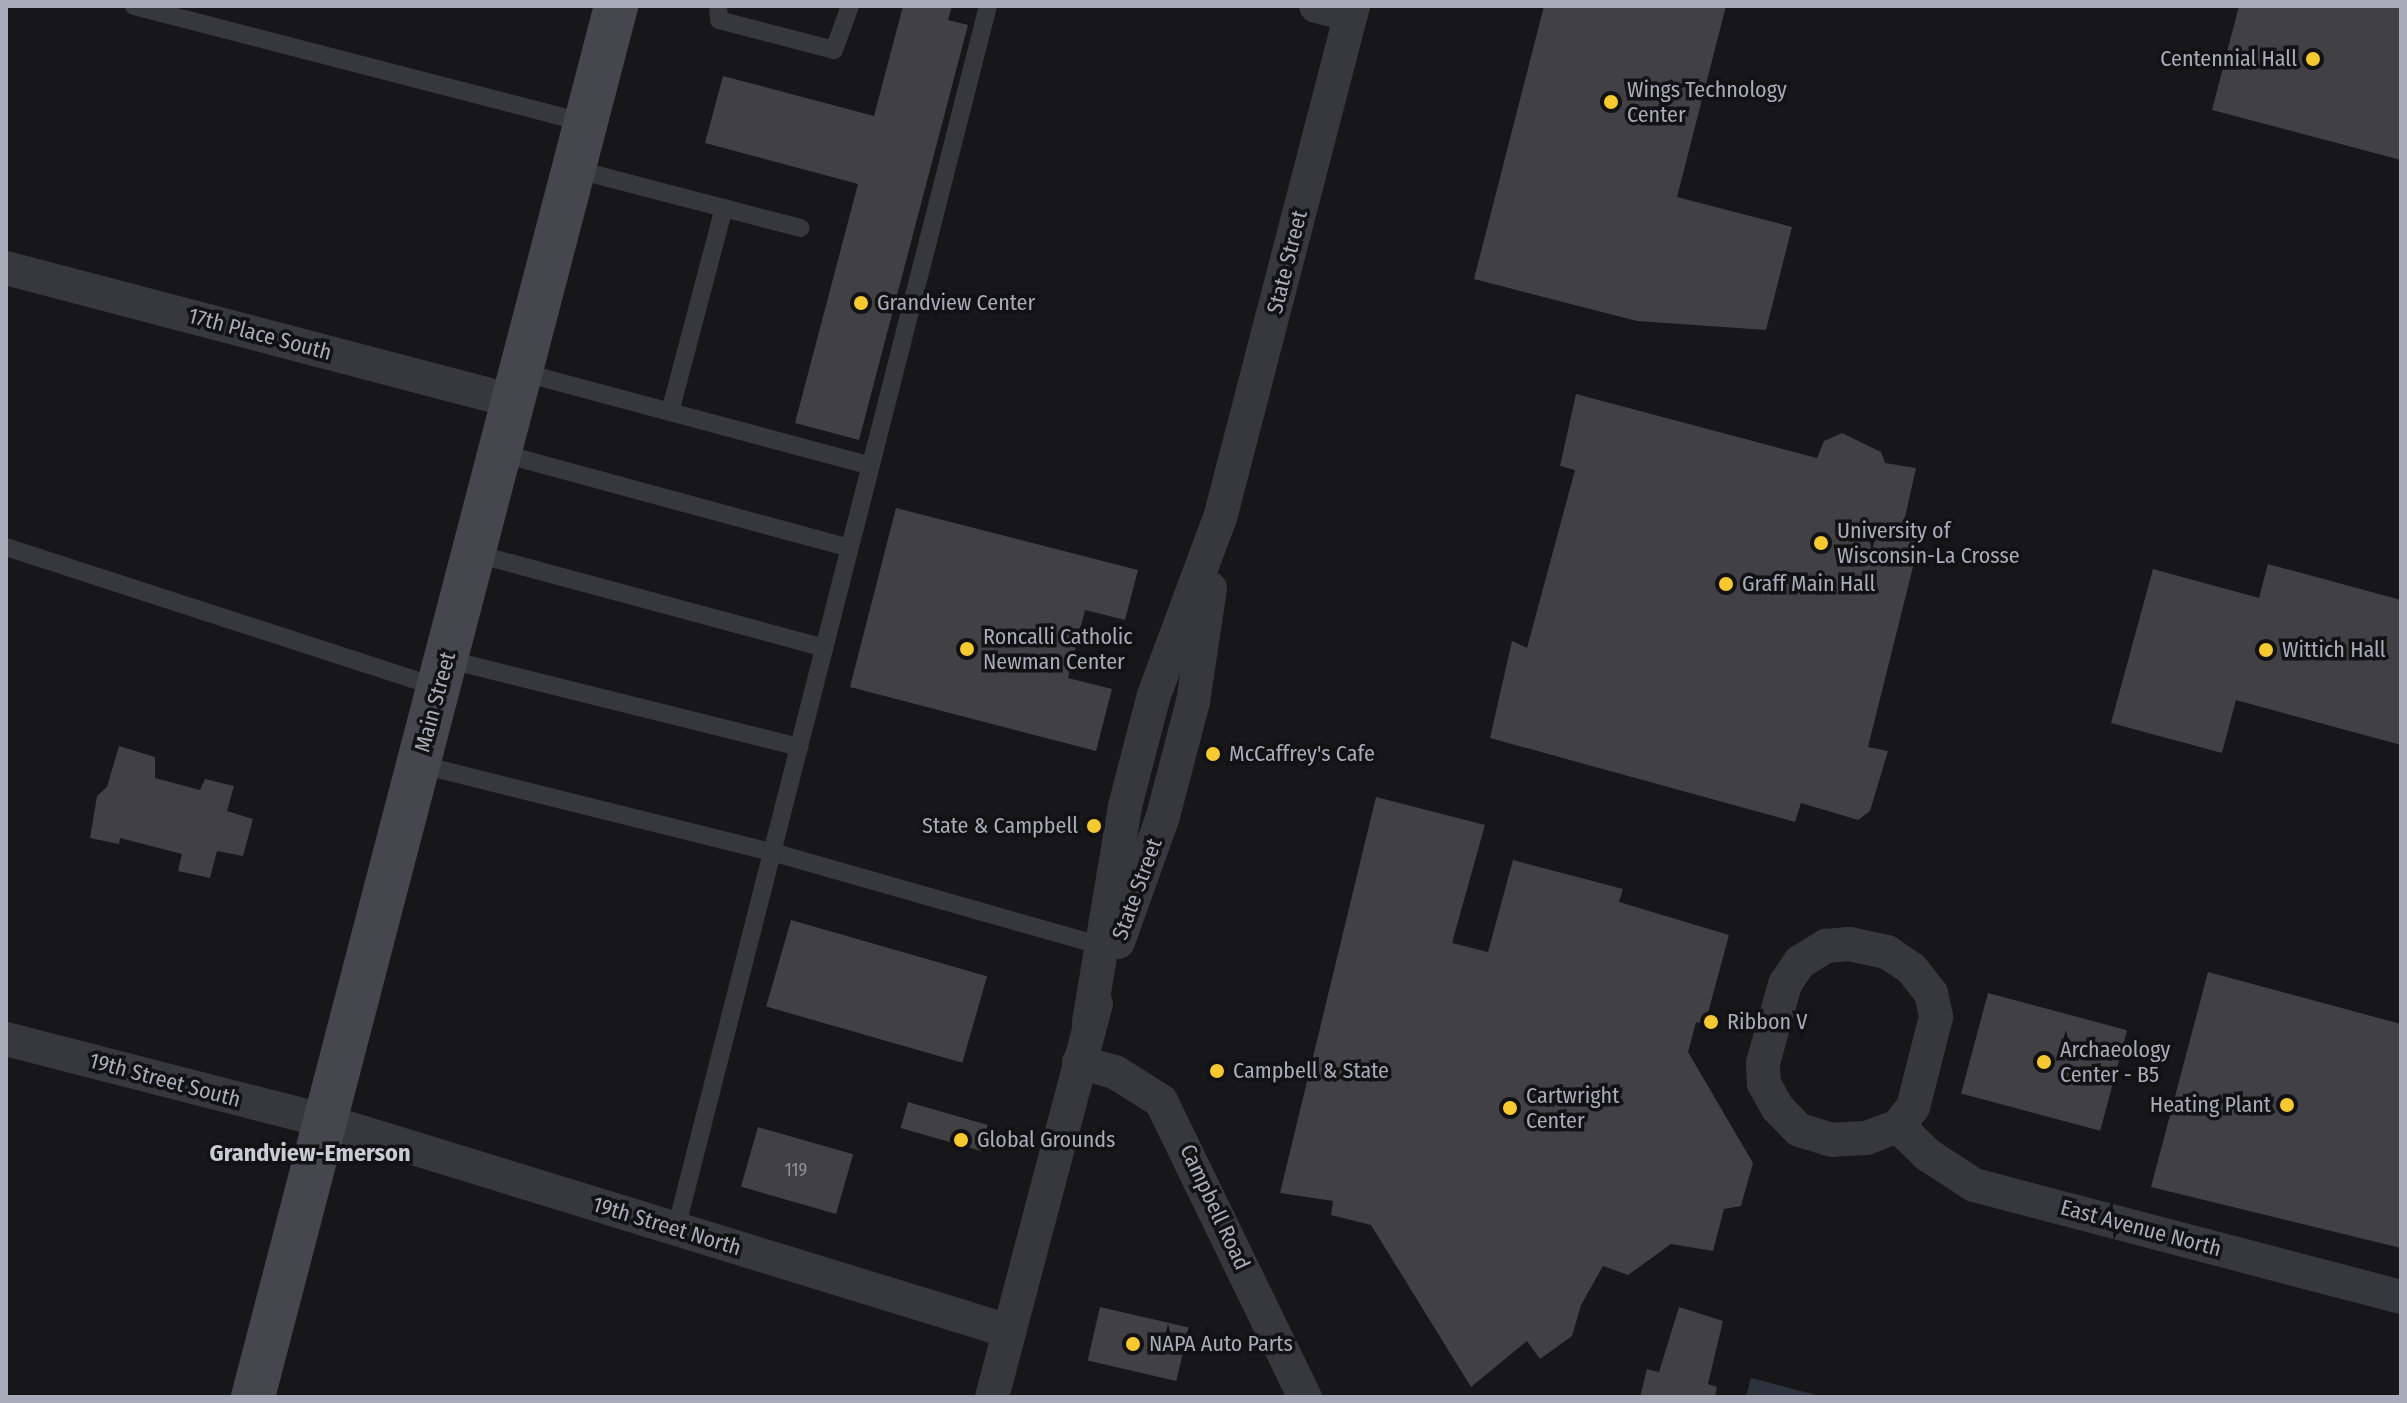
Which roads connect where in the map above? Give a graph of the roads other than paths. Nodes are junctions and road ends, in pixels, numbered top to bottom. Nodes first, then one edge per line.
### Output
1 (134, 6) edge
2 (616, 6) edge
3 (718, 6) edge
4 (850, 6) edge
5 (988, 6) edge
6 (1316, 6) edge
7 (1352, 11) edge
8 (585, 123) junction
9 (574, 169) junction
10 (724, 208) junction
11 (800, 228) dead end
12 (6, 268) edge
13 (517, 387) junction
14 (670, 412) junction
15 (500, 453) junction
16 (871, 466) junction
17 (1220, 518) junction
18 (6, 547) edge
19 (849, 548) junction
20 (473, 553) junction
21 (824, 648) junction
22 (442, 673) junction
23 (799, 747) junction
24 (418, 764) junction
25 (772, 852) junction
26 (1102, 946) junction
27 (1089, 1022) junction
28 (6, 1039) edge
29 (1079, 1062) junction
30 (325, 1121) junction
31 (1898, 1126) junction
32 (676, 1229) junction
33 (2401, 1297) edge
34 (1009, 1331) junction
35 (253, 1397) edge
36 (992, 1397) edge
37 (1305, 1397) edge

1 - 8 lane
2 - 8 street, Main Street
3 - 4 lane
5 - 16 lane
6 - 7 street
7 - 17 street, State Street
8 - 9 street, Main Street
9 - 10 lane
9 - 13 street, Main Street
10 - 11 lane
10 - 14 lane
12 - 13 street, 17th Place South
13 - 14 lane
13 - 15 street, Main Street
14 - 16 lane
15 - 19 lane
15 - 20 street, Main Street
16 - 19 lane
17 - 26 street, State Street
17 - 27 street, State Street
18 - 22 lane
19 - 21 lane
20 - 21 lane
20 - 22 street, Main Street
21 - 23 lane
22 - 23 lane
22 - 24 street, Main Street
23 - 25 lane
24 - 25 lane
24 - 30 street, Main Street
25 - 26 lane
25 - 32 lane
26 - 27 street, State Street
27 - 29 street, State Street
28 - 30 street, 19th Street South
29 - 34 street, State Street
29 - 37 street, Campbell Road
30 - 32 street, 19th Street North
30 - 35 street, Main Street
31 - 31 street
31 - 33 street, East Avenue North
32 - 34 street, 19th Street North
34 - 36 street, State Street

